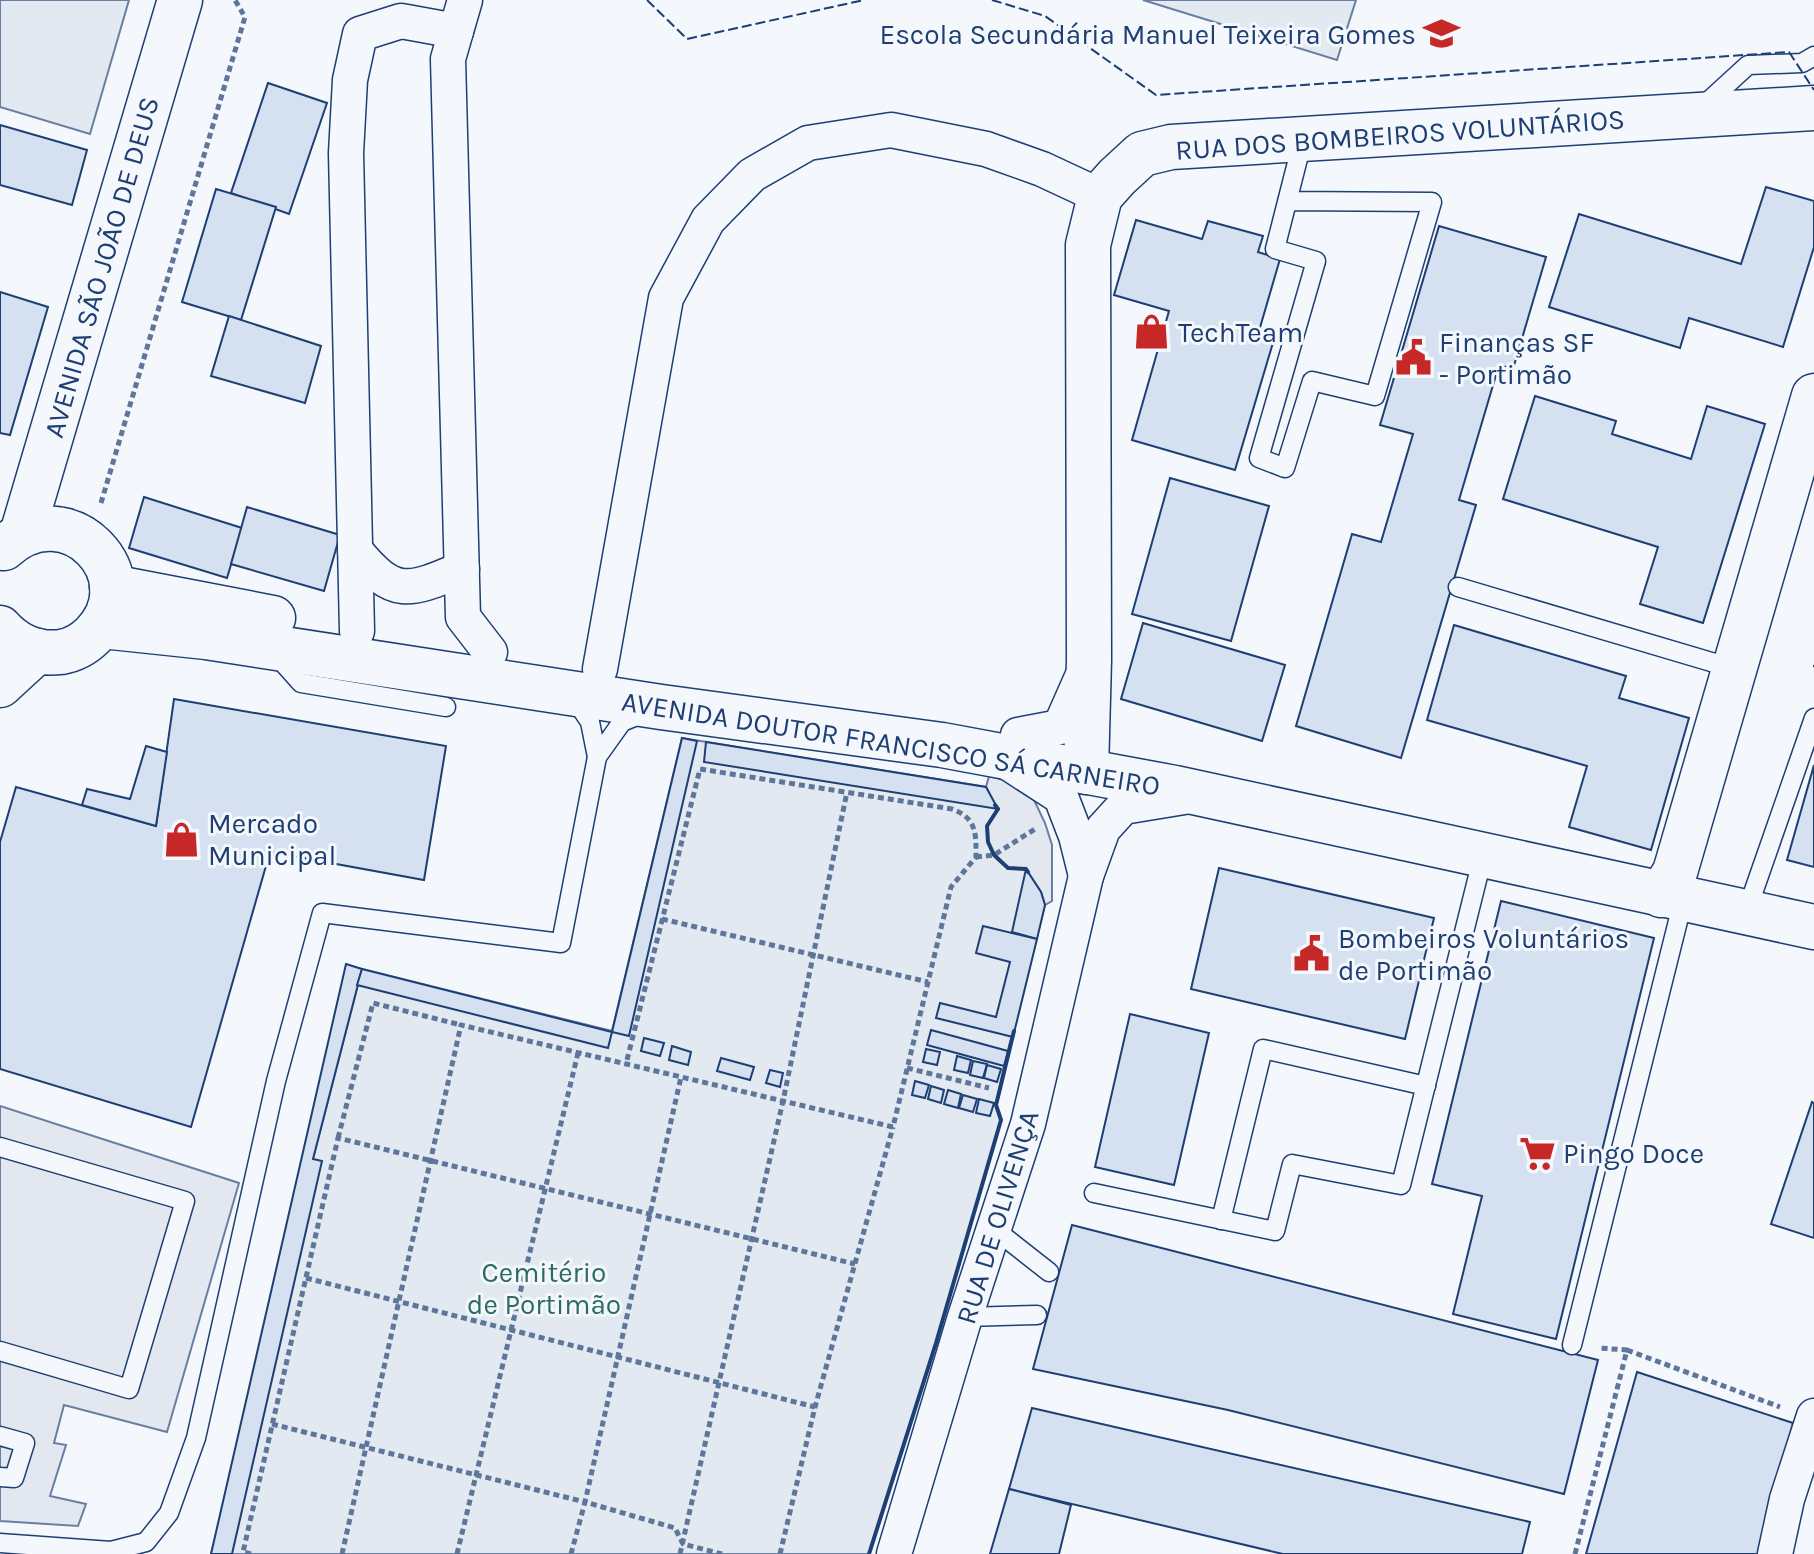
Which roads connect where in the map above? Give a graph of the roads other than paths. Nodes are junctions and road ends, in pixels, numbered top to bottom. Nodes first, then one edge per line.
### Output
1 (180, 0) edge
2 (460, 15) edge
3 (1814, 56) edge
4 (1810, 109) edge
5 (1693, 116) junction
6 (1303, 139) junction
7 (1100, 196) junction
8 (1287, 201) junction
9 (1814, 396) edge
10 (46, 532) edge
11 (355, 550) junction
12 (462, 569) junction
13 (1458, 587) dead end
14 (107, 606) junction
15 (0, 628) edge
16 (357, 631) junction
17 (269, 647) junction
18 (37, 651) junction
19 (490, 652) junction
20 (1089, 660) junction
21 (1735, 669) junction
22 (585, 681) junction
23 (0, 685) edge
24 (446, 707) dead end
25 (661, 707) junction
26 (1814, 718) edge
27 (1007, 745) junction
28 (597, 757) junction
29 (1086, 759) junction
30 (1208, 795) junction
31 (1483, 856) junction
32 (1086, 876) junction
33 (1674, 889) junction
34 (1753, 893) junction
35 (1814, 913) edge
36 (1814, 927) edge
37 (1426, 1086) junction
38 (0, 1147) edge
39 (1094, 1193) dead end
40 (1221, 1220) junction
41 (993, 1228) junction
42 (1049, 1272) dead end
43 (1037, 1315) dead end
44 (965, 1317) junction
45 (1572, 1345) road end
46 (0, 1351) edge
47 (1813, 1418) edge
48 (0, 1436) edge
49 (0, 1477) edge
50 (0, 1543) edge
51 (894, 1554) edge
52 (1775, 1554) edge

1 - 10 street, AVENIDA SÃO JOÃO DE DEUS
2 - 11 street
2 - 12 street
3 - 5 lane
4 - 5 street, RUA DOS BOMBEIROS VOLUNTÁRIOS
5 - 6 street, RUA DOS BOMBEIROS VOLUNTÁRIOS
6 - 7 street, RUA DOS BOMBEIROS VOLUNTÁRIOS
6 - 8 lane
7 - 20 street
7 - 22 street
8 - 8 lane
9 - 21 street
10 - 14 street
11 - 12 street
11 - 16 street
12 - 19 street
13 - 21 lane
14 - 16 street, AVENIDA DOUTOR FRANCISCO SÁ CARNEIRO
14 - 17 street, AVENIDA DOUTOR FRANCISCO SÁ CARNEIRO
14 - 18 street
15 - 18 street
16 - 19 street, AVENIDA DOUTOR FRANCISCO SÁ CARNEIRO
17 - 22 street, AVENIDA DOUTOR FRANCISCO SÁ CARNEIRO
17 - 24 lane
18 - 23 street
19 - 22 street, AVENIDA DOUTOR FRANCISCO SÁ CARNEIRO
20 - 27 street
20 - 29 street
21 - 33 street
22 - 25 street, AVENIDA DOUTOR FRANCISCO SÁ CARNEIRO
22 - 27 street, AVENIDA DOUTOR FRANCISCO SÁ CARNEIRO
22 - 28 lane
25 - 27 street, AVENIDA DOUTOR FRANCISCO SÁ CARNEIRO
25 - 28 lane
26 - 34 lane
27 - 29 street, AVENIDA DOUTOR FRANCISCO SÁ CARNEIRO
27 - 32 street
28 - 50 lane
29 - 30 street, AVENIDA DOUTOR FRANCISCO SÁ CARNEIRO
29 - 32 street
29 - 33 street, AVENIDA DOUTOR FRANCISCO SÁ CARNEIRO
30 - 31 street, AVENIDA DOUTOR FRANCISCO SÁ CARNEIRO
30 - 32 street
31 - 33 street, AVENIDA DOUTOR FRANCISCO SÁ CARNEIRO
31 - 37 lane
32 - 41 street, RUA DE OLIVENÇA
33 - 34 street, AVENIDA DOUTOR FRANCISCO SÁ CARNEIRO
33 - 36 street, AVENIDA DOUTOR FRANCISCO SÁ CARNEIRO
33 - 45 lane
34 - 35 street, AVENIDA DOUTOR FRANCISCO SÁ CARNEIRO
37 - 40 lane
37 - 40 lane
38 - 46 lane
39 - 40 lane
41 - 42 lane
41 - 44 street, RUA DE OLIVENÇA
43 - 44 lane
44 - 51 street, RUA DE OLIVENÇA
47 - 52 street
48 - 49 lane

